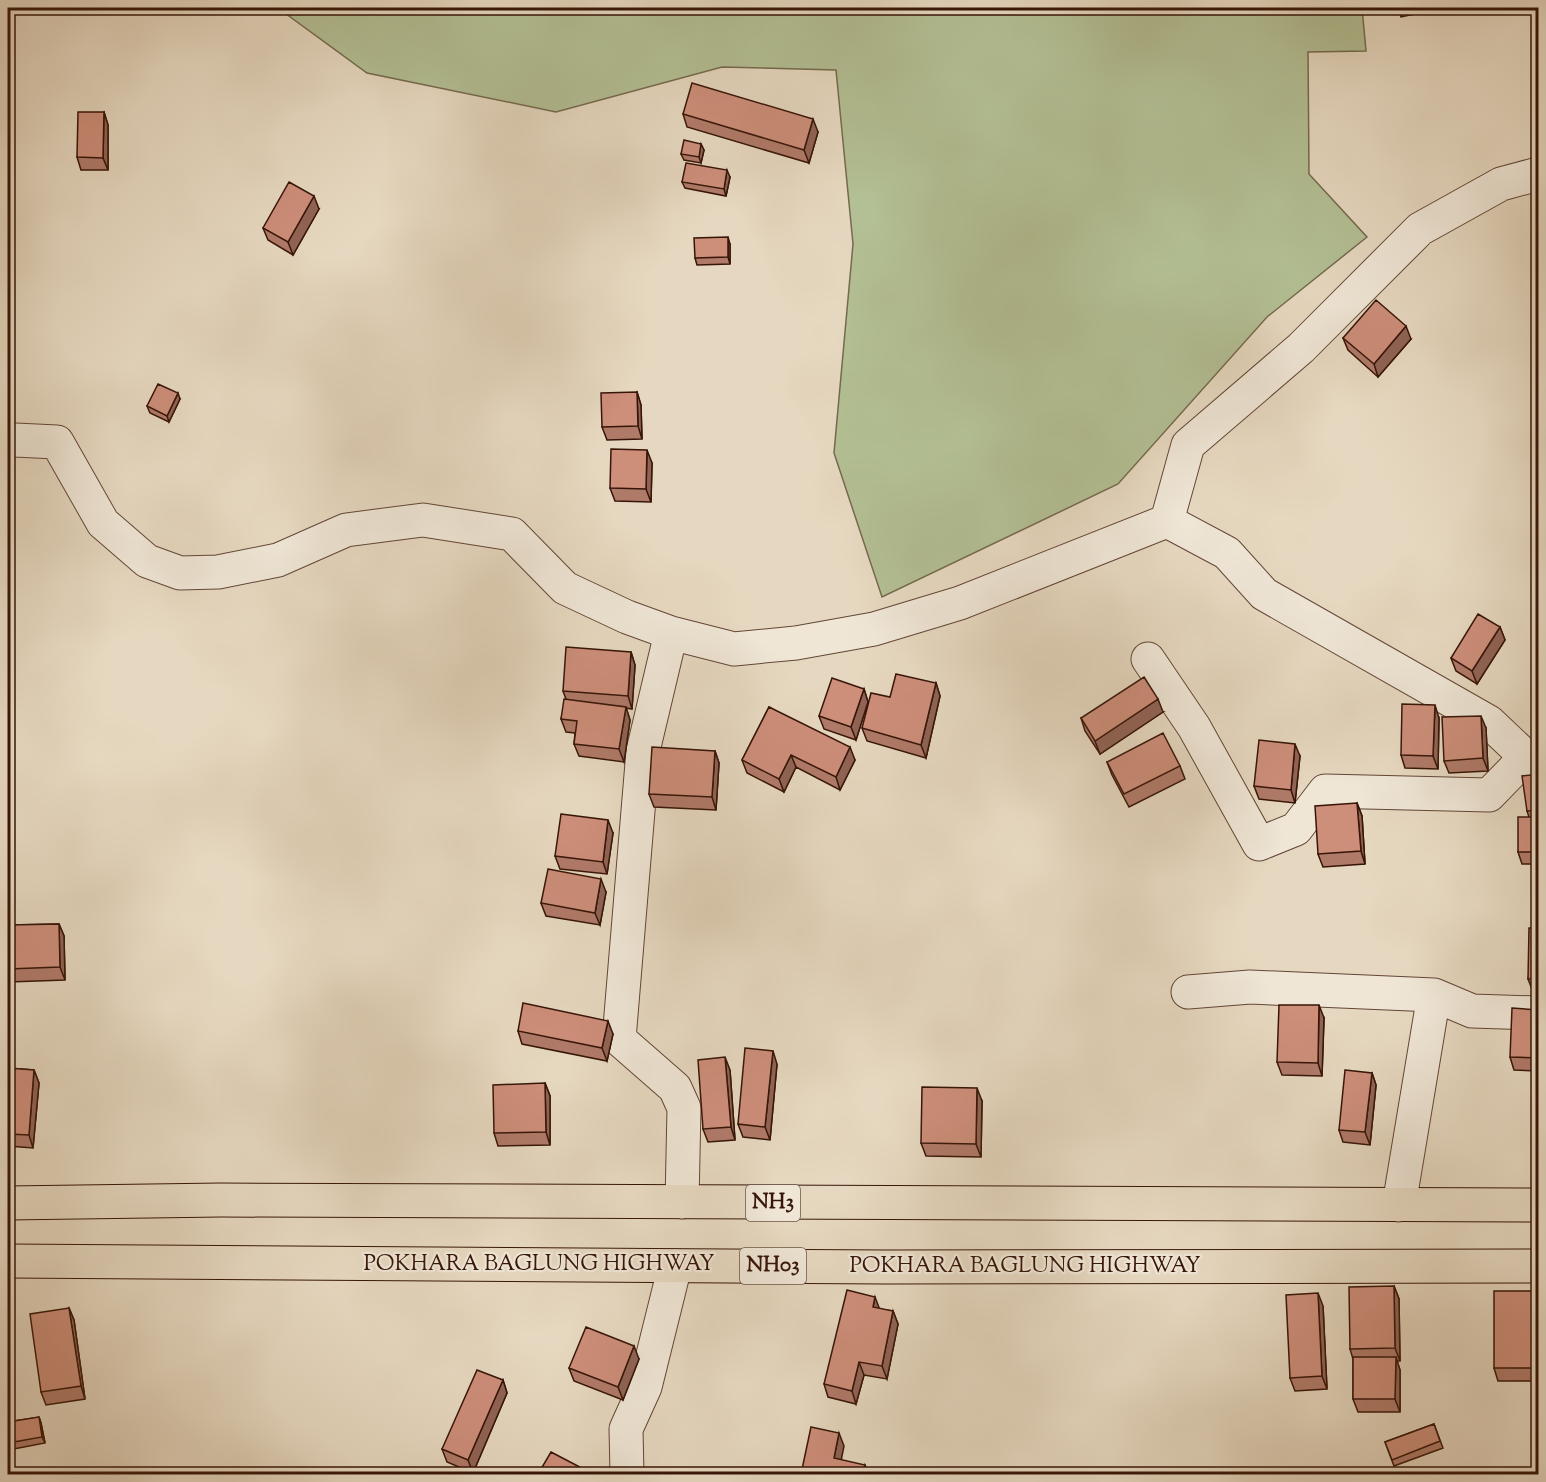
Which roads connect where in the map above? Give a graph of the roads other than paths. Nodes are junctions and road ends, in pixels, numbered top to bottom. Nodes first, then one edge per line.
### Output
1 (1539, 174) edge
2 (8, 442) edge
3 (1167, 521) junction
4 (671, 633) junction
5 (1148, 659) dead end
6 (1532, 762) edge
7 (1188, 992) dead end
8 (1434, 995) junction
9 (1539, 1013) edge
10 (682, 1202) junction
11 (8, 1203) edge
12 (1399, 1205) junction
13 (1539, 1206) edge
14 (8, 1261) edge
15 (675, 1266) junction
16 (1539, 1266) edge
17 (627, 1474) edge

1 - 3 street
2 - 4 street
3 - 4 street
3 - 6 street
4 - 10 street
5 - 6 street
7 - 8 street
8 - 9 street
8 - 12 street
10 - 11 highway, NH3
10 - 12 highway, NH3
12 - 13 highway, NH3
14 - 15 highway, POKHARA BAGLUNG HIGHWAY / NH03
15 - 16 highway, POKHARA BAGLUNG HIGHWAY / NH03
15 - 17 street

